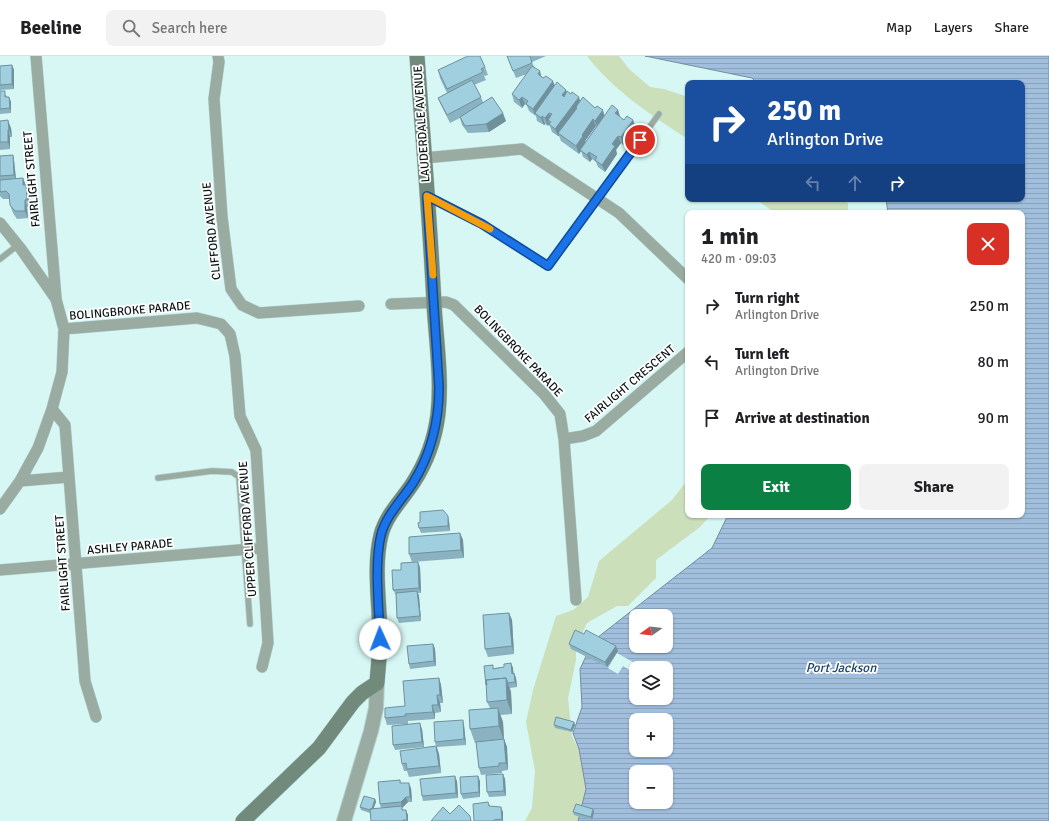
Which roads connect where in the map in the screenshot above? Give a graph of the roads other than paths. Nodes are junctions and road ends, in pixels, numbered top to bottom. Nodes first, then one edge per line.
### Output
1 (36, 56) edge
2 (218, 56) edge
3 (417, 56) edge
4 (659, 114) dead end
5 (424, 158) junction
6 (427, 196) junction
7 (597, 199) junction
8 (0, 223) edge
9 (18, 245) junction
10 (0, 259) edge
11 (685, 276) edge
12 (56, 299) junction
13 (434, 302) junction
14 (391, 304) dead end
15 (359, 306) dead end
16 (221, 324) joint
17 (64, 329) junction
18 (685, 355) edge
19 (52, 409) junction
20 (564, 439) junction
21 (69, 477) junction
22 (158, 478) dead end
23 (20, 481) junction
24 (0, 509) edge
25 (262, 548) junction
26 (244, 550) junction
27 (76, 565) junction
28 (0, 570) edge
29 (576, 600) dead end
30 (250, 624) dead end
31 (262, 667) dead end
32 (377, 683) junction
33 (96, 717) dead end
34 (243, 821) edge
35 (344, 821) edge

1 - 12 street, FAIRLIGHT STREET
2 - 15 street, CLIFFORD AVENUE
3 - 5 main road, LAUDERDALE AVENUE
4 - 7 lane
5 - 6 main road, LAUDERDALE AVENUE
5 - 7 street
6 - 7 lane
6 - 13 main road, LAUDERDALE AVENUE
7 - 11 street
8 - 9 street
9 - 10 lane
9 - 12 street
12 - 17 street
13 - 14 street, BOLINGBROKE PARADE
13 - 20 street, BOLINGBROKE PARADE
13 - 32 main road, LAUDERDALE AVENUE
16 - 17 street, BOLINGBROKE PARADE
16 - 25 street, UPPER CLIFFORD AVENUE
17 - 19 street
18 - 20 street, FAIRLIGHT CRESCENT
19 - 21 street, FAIRLIGHT STREET
19 - 23 street
20 - 29 street, BOLINGBROKE PARADE
21 - 23 street
21 - 27 street, FAIRLIGHT STREET
22 - 26 lane
23 - 24 street
25 - 26 street, ASHLEY PARADE
25 - 31 street, UPPER CLIFFORD AVENUE
26 - 27 street, ASHLEY PARADE
26 - 30 lane
27 - 28 street, ASHLEY PARADE
27 - 33 street, FAIRLIGHT STREET
32 - 34 main road
32 - 35 street, LAUDERDALE AVENUE

